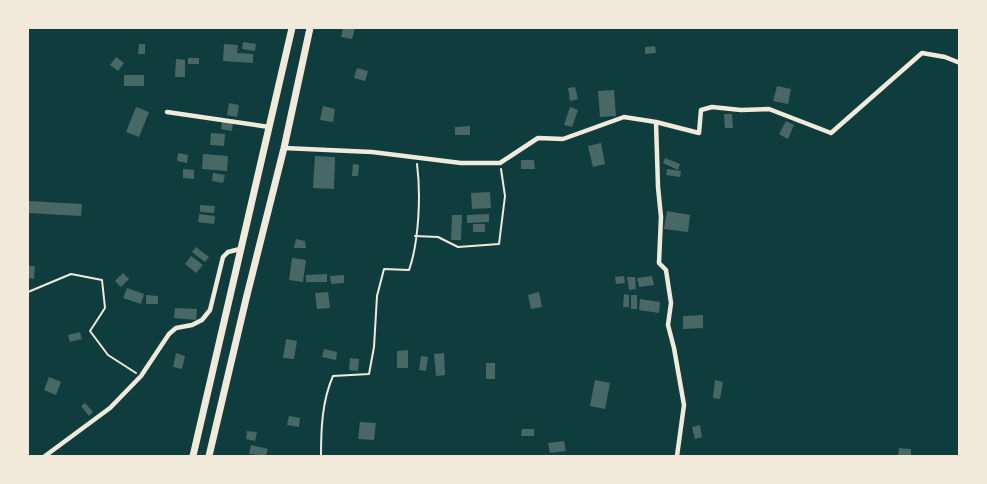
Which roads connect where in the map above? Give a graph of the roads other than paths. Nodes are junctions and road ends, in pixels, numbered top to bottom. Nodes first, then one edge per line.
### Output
1 (292, 28) edge
2 (310, 28) edge
3 (960, 63) edge
4 (167, 112) dead end
5 (656, 122) junction
6 (269, 127) junction
7 (284, 148) junction
8 (240, 249) junction
9 (45, 456) edge
10 (194, 456) edge
11 (210, 456) edge
12 (677, 456) edge

1 - 6 main road
2 - 7 main road
3 - 5 street
4 - 6 street
5 - 7 street
5 - 12 street
6 - 8 main road
7 - 11 main road
8 - 9 street
8 - 10 main road

